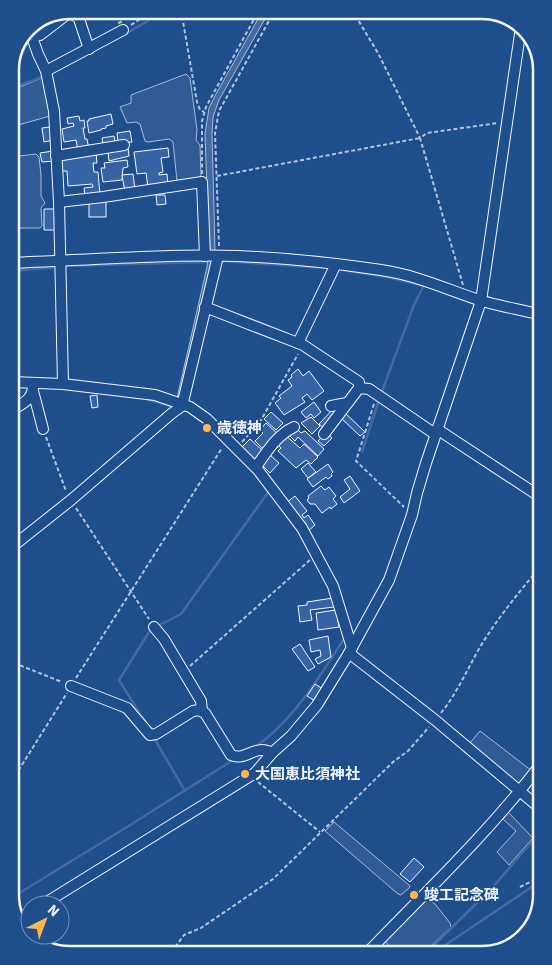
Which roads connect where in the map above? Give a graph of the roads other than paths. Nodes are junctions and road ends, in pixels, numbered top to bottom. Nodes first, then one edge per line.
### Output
1 (78, 19) edge
2 (58, 21) edge
3 (123, 30) road end
4 (35, 34) edge
5 (520, 36) edge
6 (30, 38) edge
7 (89, 49) junction
8 (46, 70) junction
9 (124, 146) dead end
10 (56, 156) junction
11 (59, 202) junction
12 (211, 256) junction
13 (60, 261) junction
14 (19, 262) edge
15 (336, 264) junction
16 (481, 301) junction
17 (205, 307) junction
18 (533, 313) edge
19 (301, 344) junction
20 (19, 383) edge
21 (63, 384) junction
22 (33, 386) junction
23 (359, 388) junction
24 (347, 403) junction
25 (19, 405) edge
26 (182, 406) junction
27 (331, 406) dead end
28 (294, 427) dead end
29 (44, 429) road end
30 (436, 431) junction
31 (324, 434) dead end
32 (256, 467) junction
33 (533, 492) edge
34 (19, 542) edge
35 (154, 627) road end
36 (350, 651) junction
37 (71, 686) road end
38 (202, 711) junction
39 (272, 753) junction
40 (533, 775) edge
41 (521, 791) junction
42 (533, 802) edge
43 (58, 895) edge
44 (374, 946) edge

1 - 7 street
2 - 4 street
3 - 7 street
5 - 16 street
6 - 8 street
7 - 8 street
8 - 10 street
9 - 10 street
10 - 11 street
11 - 12 street
11 - 13 street
12 - 13 street
12 - 15 street
12 - 17 street
13 - 14 street
13 - 21 street
15 - 16 street
15 - 19 street
16 - 18 street
16 - 30 street
17 - 19 street
17 - 26 street
19 - 23 street
20 - 22 street
21 - 22 street
21 - 26 street
22 - 25 street
22 - 29 street
23 - 24 street
23 - 30 street
24 - 27 street
24 - 31 street
26 - 32 street
26 - 34 street
28 - 32 street
30 - 33 street
30 - 36 street
32 - 36 street
35 - 38 street
36 - 39 street
36 - 41 street
37 - 38 street
38 - 39 street
39 - 43 street
40 - 41 street
41 - 42 street
41 - 44 street

